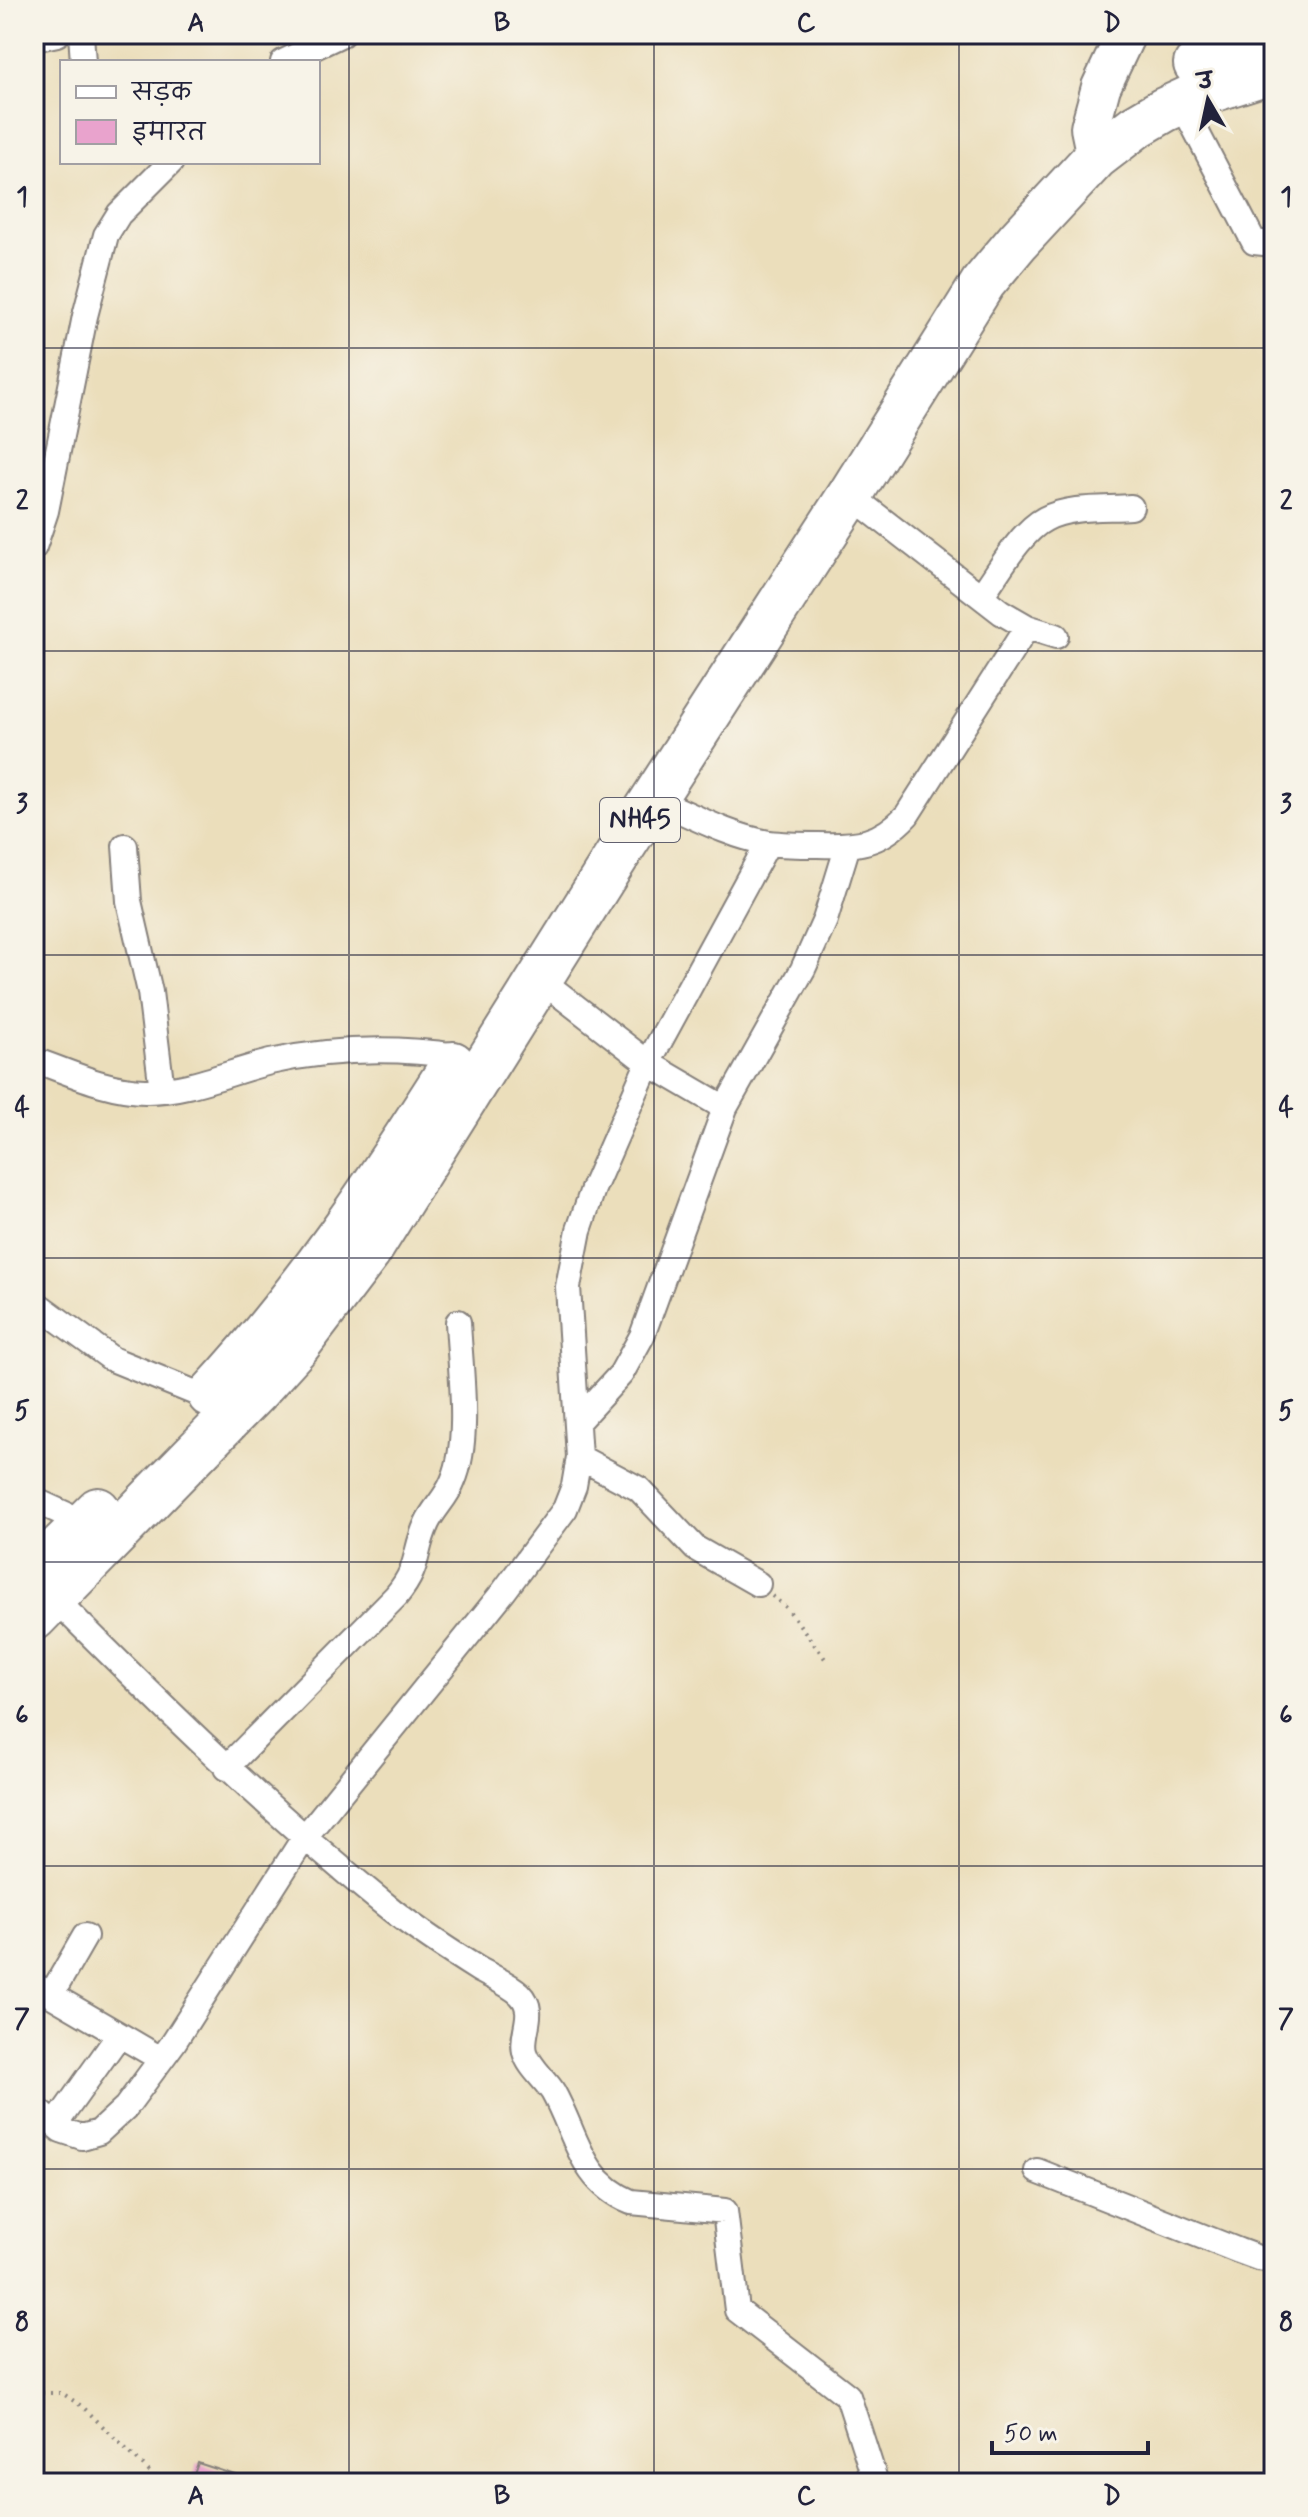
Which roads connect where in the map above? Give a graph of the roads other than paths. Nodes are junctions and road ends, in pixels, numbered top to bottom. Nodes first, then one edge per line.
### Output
1 (57, 34) edge
2 (81, 34) edge
3 (342, 34) edge
4 (1126, 34) edge
5 (1274, 38) edge
6 (34, 39) edge
7 (83, 60) edge
8 (287, 60) edge
9 (1274, 70) edge
10 (1181, 102) junction
11 (1093, 143) junction
12 (169, 164) edge
13 (1274, 244) edge
14 (850, 495) junction
15 (1131, 507) dead end
16 (36, 533) edge
17 (981, 596) junction
18 (1027, 627) junction
19 (1056, 636) dead end
20 (654, 799) junction
21 (768, 843) junction
22 (848, 845) junction
23 (125, 846) dead end
24 (541, 980) junction
25 (458, 1056) junction
26 (34, 1060) edge
27 (648, 1063) junction
28 (162, 1090) junction
29 (725, 1108) junction
30 (34, 1302) edge
31 (458, 1322) dead end
32 (208, 1398) junction
33 (577, 1422) junction
34 (579, 1457) junction
35 (34, 1500) edge
36 (85, 1523) junction
37 (758, 1584) road end
38 (41, 1596) edge
39 (226, 1768) junction
40 (304, 1838) junction
41 (85, 1936) dead end
42 (41, 1996) edge
43 (119, 2035) junction
44 (161, 2059) junction
45 (34, 2107) edge
46 (55, 2125) junction
47 (1037, 2171) dead end
48 (1274, 2260) edge
49 (876, 2483) edge

1 - 6 street
2 - 7 street
3 - 8 street
4 - 11 main road
5 - 11 highway, NH45
9 - 10 highway, NH45
10 - 11 highway, NH45
10 - 13 street
11 - 14 highway, NH45
11 - 25 highway, NH45
12 - 16 street
14 - 17 street
14 - 20 highway, NH45
15 - 17 street
17 - 18 street
18 - 19 street
18 - 22 street
20 - 21 street
20 - 24 highway, NH45
21 - 22 street
21 - 27 street
22 - 29 street
23 - 28 street
24 - 27 street
24 - 38 highway, NH45
25 - 28 street
25 - 32 highway, NH45
26 - 28 street
27 - 29 street
27 - 33 street
29 - 33 street
30 - 32 street
31 - 39 street
32 - 36 highway, NH45
33 - 34 street
34 - 37 street
34 - 40 street
35 - 36 street
36 - 38 highway, NH45
38 - 39 street
39 - 40 street
40 - 44 street
40 - 49 street
41 - 42 street
42 - 43 street
43 - 44 street
43 - 46 street
44 - 46 street
45 - 46 street
47 - 48 street

